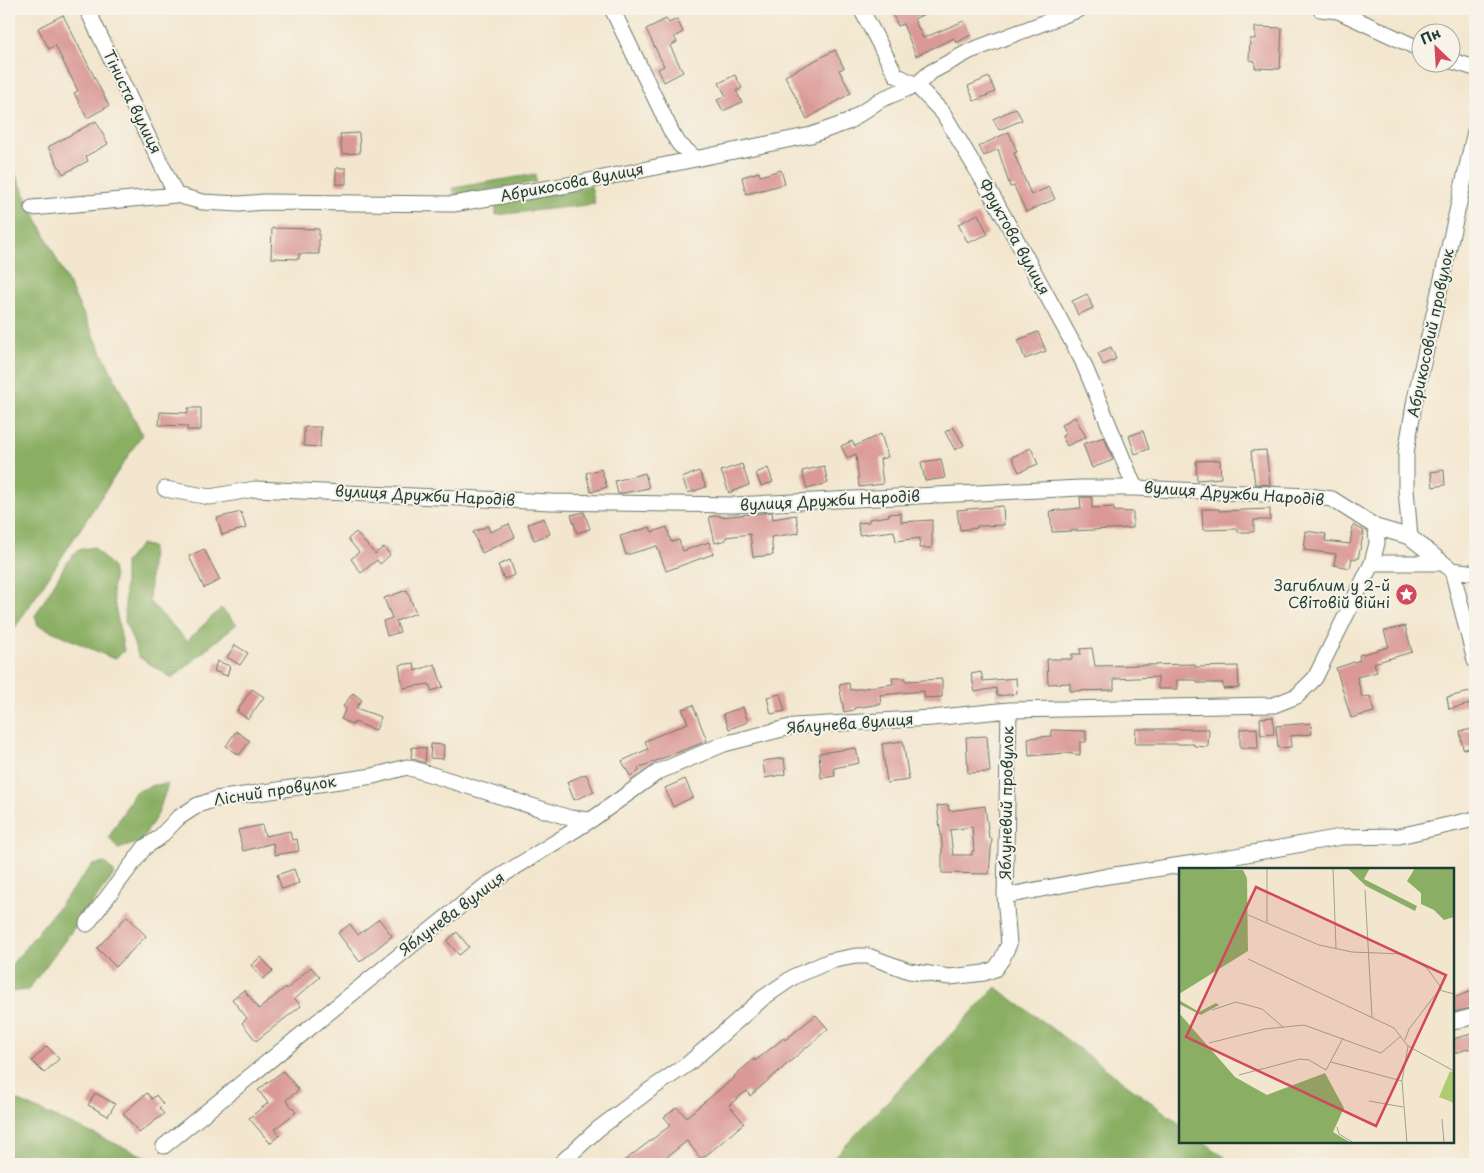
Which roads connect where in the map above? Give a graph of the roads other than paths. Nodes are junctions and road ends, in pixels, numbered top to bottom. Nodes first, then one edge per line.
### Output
1 (87, 9) edge
2 (612, 9) edge
3 (861, 9) edge
4 (1080, 9) edge
5 (1320, 9) edge
6 (1412, 45) edge
7 (1462, 64) edge
8 (1475, 68) edge
9 (916, 85) junction
10 (1475, 131) edge
11 (695, 158) junction
12 (176, 195) junction
13 (32, 208) dead end
14 (1135, 488) junction
15 (165, 489) dead end
16 (1376, 527) junction
17 (1410, 537) junction
18 (1372, 563) junction
19 (1447, 566) junction
20 (1475, 573) edge
21 (1475, 660) edge
22 (1009, 710) junction
23 (1475, 819) edge
24 (591, 820) junction
25 (1005, 896) junction
26 (87, 924) dead end
27 (1475, 1016) edge
28 (1454, 1022) edge
29 (164, 1146) dead end
30 (560, 1164) edge

1 - 12 street, Тіниста вулиця
2 - 11 street
3 - 9 street, Фруктова вулиця
4 - 9 street, Абрикосова вулиця
5 - 6 street
7 - 8 street
9 - 11 street, Абрикосова вулиця
9 - 14 street, Фруктова вулиця
10 - 17 street, Абрикосовий провулок
11 - 12 street, Абрикосова вулиця
12 - 13 street, Абрикосова вулиця
14 - 15 street, вулиця Дружби Народів
14 - 16 street, вулиця Дружби Народів
16 - 17 street, вулиця Дружби Народів
16 - 18 street, Яблунева вулиця
17 - 19 street, вулиця Дружби Народів
18 - 19 street
18 - 22 street, Яблунева вулиця
19 - 20 street
19 - 21 street
22 - 24 street, Яблунева вулиця
22 - 25 street, Яблуневий провулок
23 - 25 street
24 - 26 street, Лісний провулок
24 - 29 street, Яблунева вулиця
25 - 30 street, Яблуневий провулок
27 - 28 street

